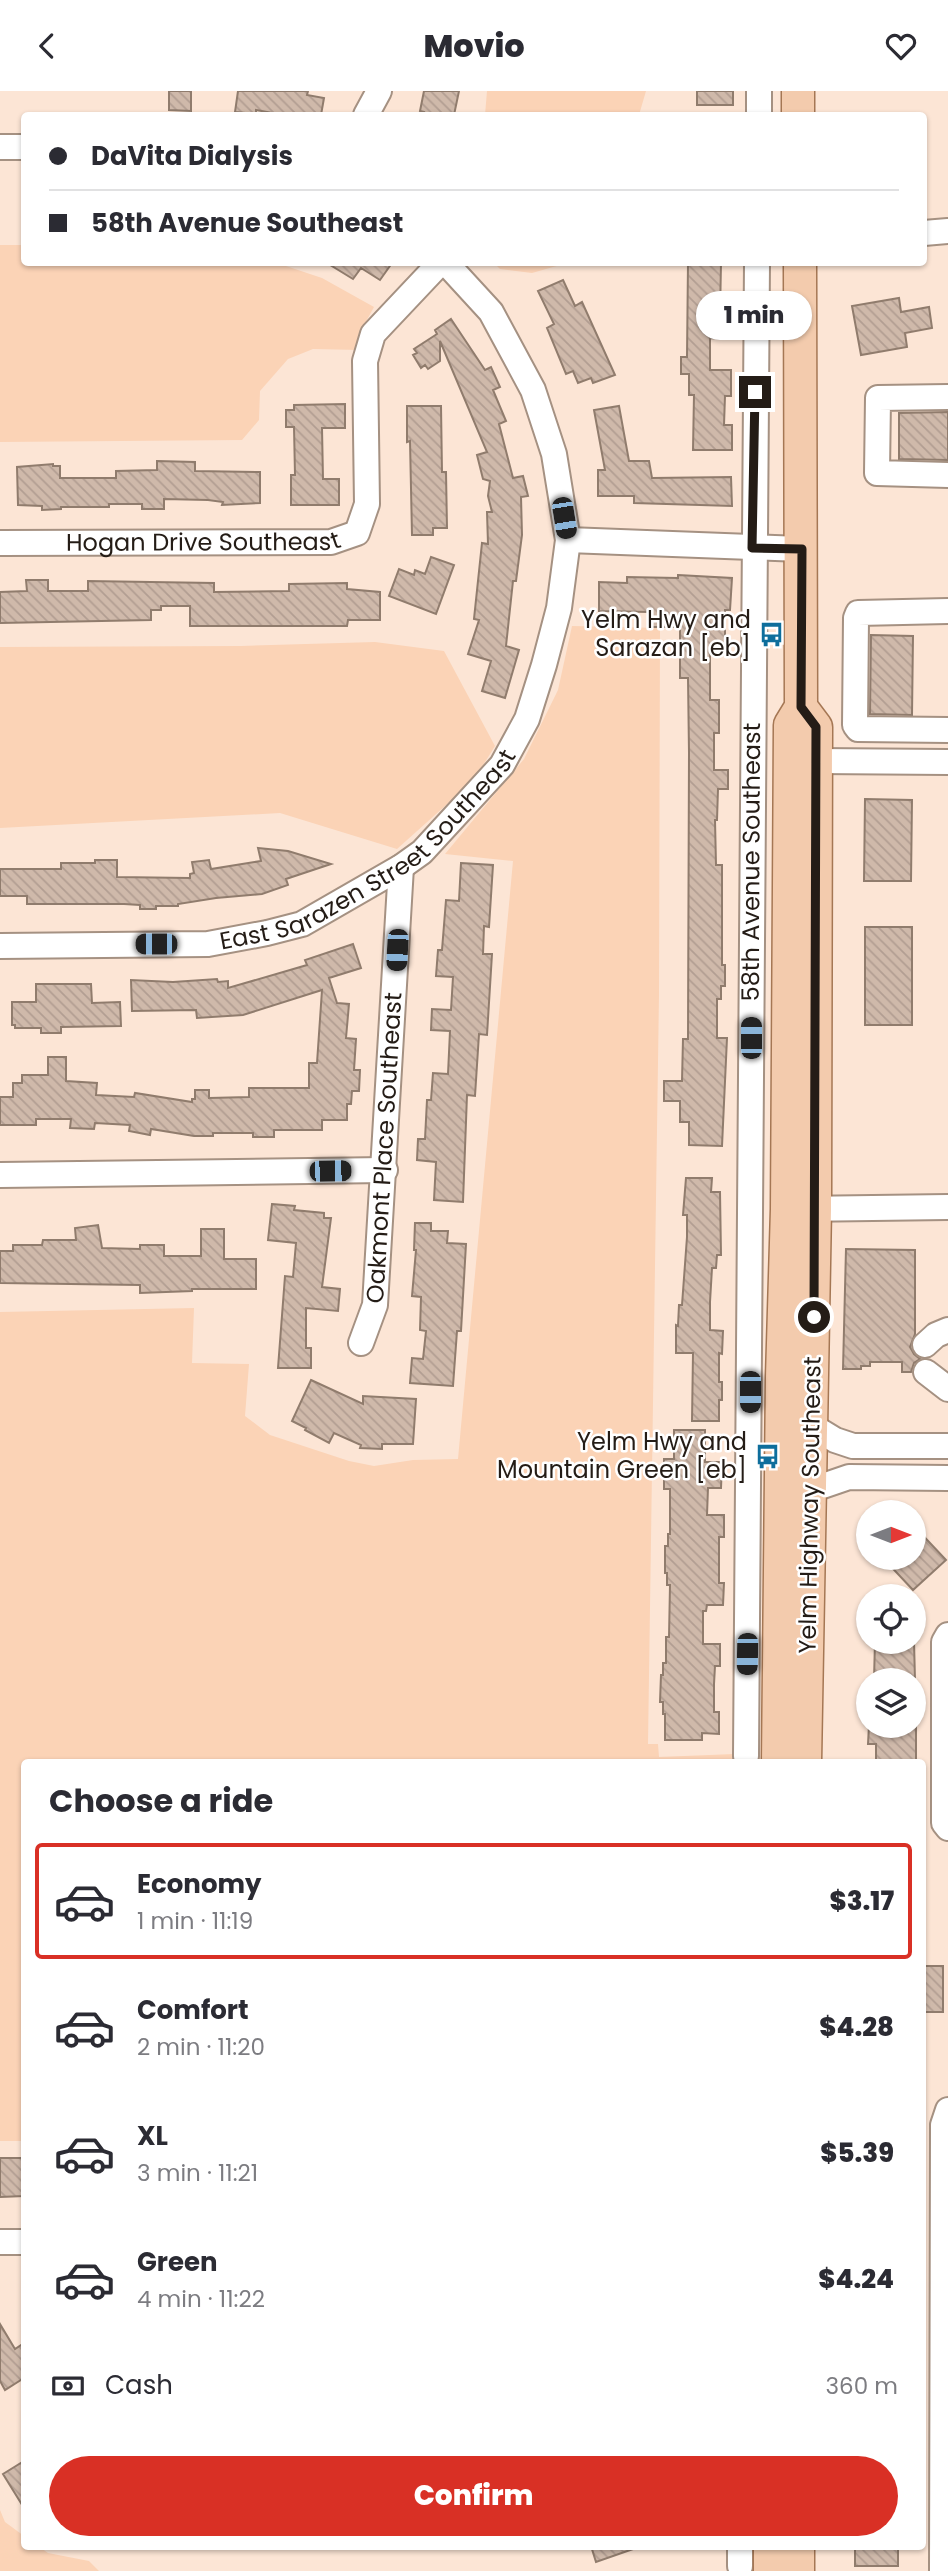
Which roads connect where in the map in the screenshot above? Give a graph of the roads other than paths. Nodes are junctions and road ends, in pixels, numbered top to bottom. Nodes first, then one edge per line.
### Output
1 (379, 91) edge
2 (759, 91) edge
3 (798, 91) edge
4 (368, 112) edge
5 (759, 112) edge
6 (798, 112) edge
7 (0, 147) edge
8 (21, 147) edge
9 (948, 232) edge
10 (927, 233) edge
11 (437, 266) edge
12 (449, 266) edge
13 (757, 266) edge
14 (800, 266) edge
15 (948, 397) edge
16 (948, 475) edge
17 (568, 540) junction
18 (0, 543) edge
19 (752, 548) junction
20 (802, 549) junction
21 (948, 611) edge
22 (801, 707) junction
23 (948, 730) edge
24 (948, 745) edge
25 (816, 761) junction
26 (948, 764) edge
27 (401, 867) junction
28 (0, 946) edge
29 (385, 1170) junction
30 (0, 1175) edge
31 (948, 1207) edge
32 (801, 1209) junction
33 (948, 1330) edge
34 (361, 1343) dead end
35 (925, 1345) dead end
36 (926, 1372) dead end
37 (948, 1389) edge
38 (812, 1426) junction
39 (948, 1446) edge
40 (948, 1478) edge
41 (811, 1490) junction
42 (948, 1635) edge
43 (757, 1759) edge
44 (805, 1759) edge
45 (948, 1828) edge
46 (948, 2110) edge
47 (937, 2239) edge
48 (0, 2242) edge
49 (21, 2242) edge
50 (945, 2467) edge
51 (765, 2550) edge
52 (798, 2550) edge
53 (750, 2561) edge
54 (798, 2571) edge
55 (942, 2571) edge

1 - 4 street
2 - 5 street
3 - 6 main road
7 - 8 street
9 - 10 street
11 - 18 street, Hogan Drive Southeast
12 - 17 street, East Sarazen Street Southeast
13 - 19 street, 58th Avenue Southeast
14 - 20 main road, Yelm Highway Southeast
15 - 16 street
17 - 19 street
17 - 27 street, East Sarazen Street Southeast
19 - 20 street
19 - 43 street, 58th Avenue Southeast
20 - 22 main road, Yelm Highway Southeast
21 - 23 street
22 - 25 main road, Yelm Highway Southeast
22 - 32 main road, Yelm Highway Southeast
24 - 26 street
25 - 26 street
25 - 32 main road, Yelm Highway Southeast
27 - 28 street, East Sarazen Street Southeast
27 - 29 street, Oakmont Place Southeast
29 - 30 street
29 - 34 street, Oakmont Place Southeast
31 - 32 street
32 - 38 main road, Yelm Highway Southeast
32 - 43 main road, Yelm Highway Southeast
33 - 35 street
36 - 37 street
38 - 39 street
38 - 41 main road, Yelm Highway Southeast
40 - 41 street
41 - 44 main road, Yelm Highway Southeast
42 - 45 street
46 - 47 street
47 - 50 street
48 - 49 street
50 - 55 street
51 - 53 main road
52 - 54 main road

